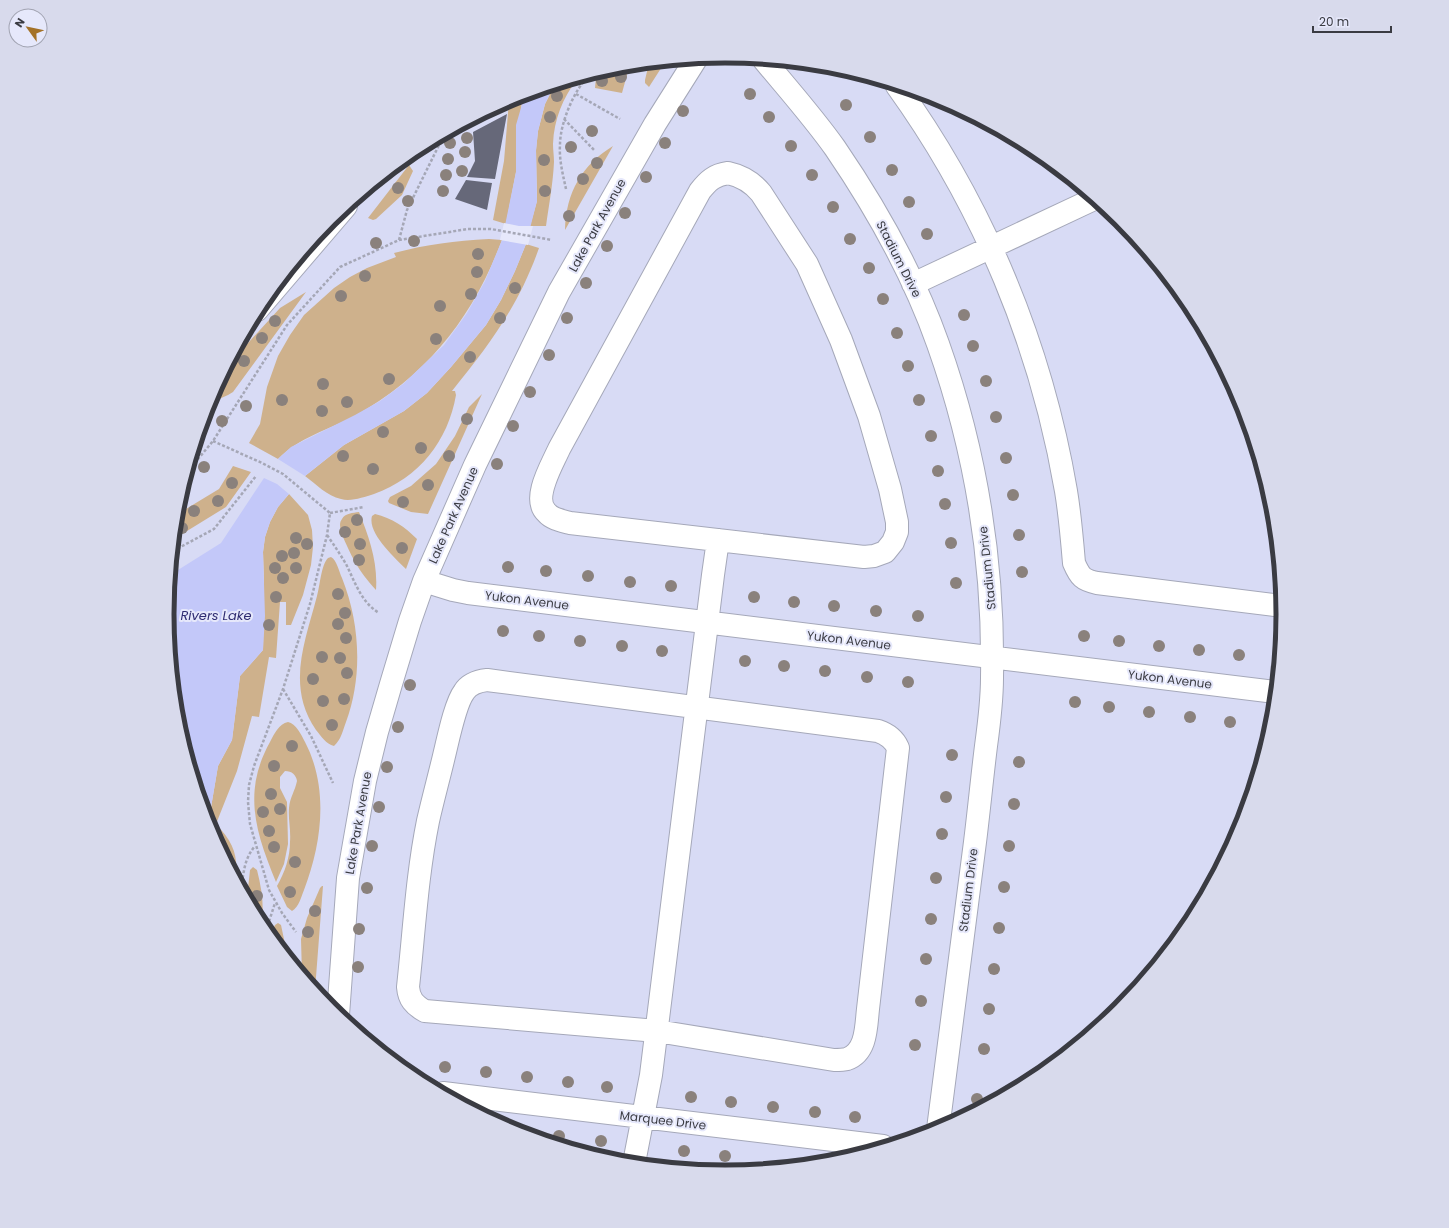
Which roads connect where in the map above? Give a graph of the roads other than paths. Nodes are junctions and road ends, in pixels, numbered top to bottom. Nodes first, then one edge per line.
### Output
1 (693, 64) edge
2 (768, 65) edge
3 (901, 92) edge
4 (1089, 201) edge
5 (992, 247) junction
6 (913, 284) junction
7 (718, 540) junction
8 (424, 580) junction
9 (1276, 605) edge
10 (707, 622) junction
11 (992, 657) junction
12 (1270, 691) edge
13 (697, 707) junction
14 (339, 1007) edge
15 (657, 1031) junction
16 (456, 1095) edge
17 (643, 1117) junction
18 (939, 1121) edge
19 (872, 1145) edge
20 (635, 1157) edge

1 - 8 street, Lake Park Avenue
2 - 6 street, Stadium Drive
3 - 5 street
4 - 5 street
5 - 6 street
5 - 9 street
6 - 11 street, Stadium Drive
7 - 7 street
7 - 10 street
8 - 10 street, Yukon Avenue
8 - 14 street, Lake Park Avenue
10 - 11 street, Yukon Avenue
10 - 13 street
11 - 12 street, Yukon Avenue
11 - 18 street, Stadium Drive
13 - 15 street
13 - 15 street
13 - 15 street
15 - 17 street
16 - 17 street, Marquee Drive
17 - 19 street, Marquee Drive
17 - 20 street

